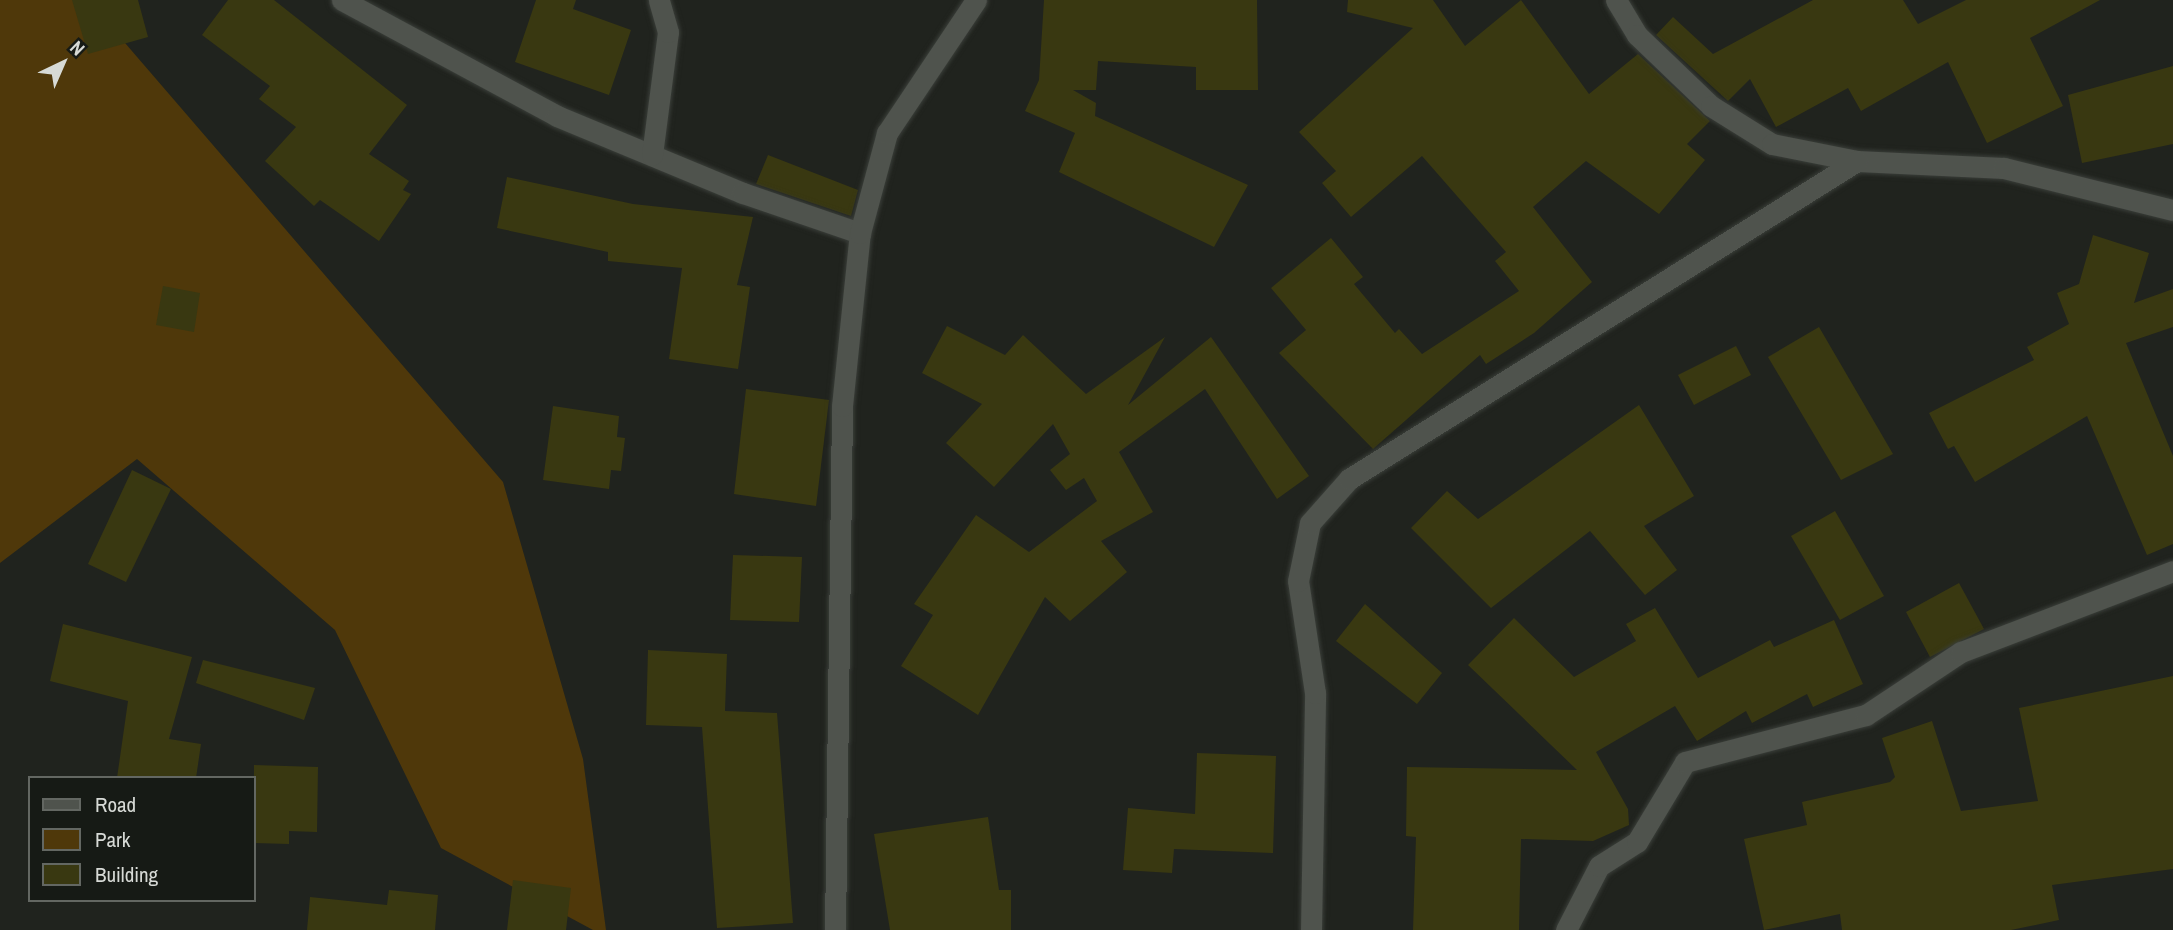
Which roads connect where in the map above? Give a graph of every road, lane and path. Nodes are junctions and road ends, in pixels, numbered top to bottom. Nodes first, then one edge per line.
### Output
1 (342, 0) edge
2 (659, 0) edge
3 (976, 0) edge
4 (1616, 0) edge
5 (652, 155) junction
6 (1857, 161) junction
7 (2173, 210) edge
8 (860, 233) junction
9 (2173, 571) edge
10 (835, 930) edge
11 (1311, 930) edge
12 (1566, 930) edge

1 - 5 street
2 - 5 street
3 - 8 street
4 - 6 street
5 - 8 street
6 - 7 street
6 - 11 street
8 - 10 street
9 - 12 street

